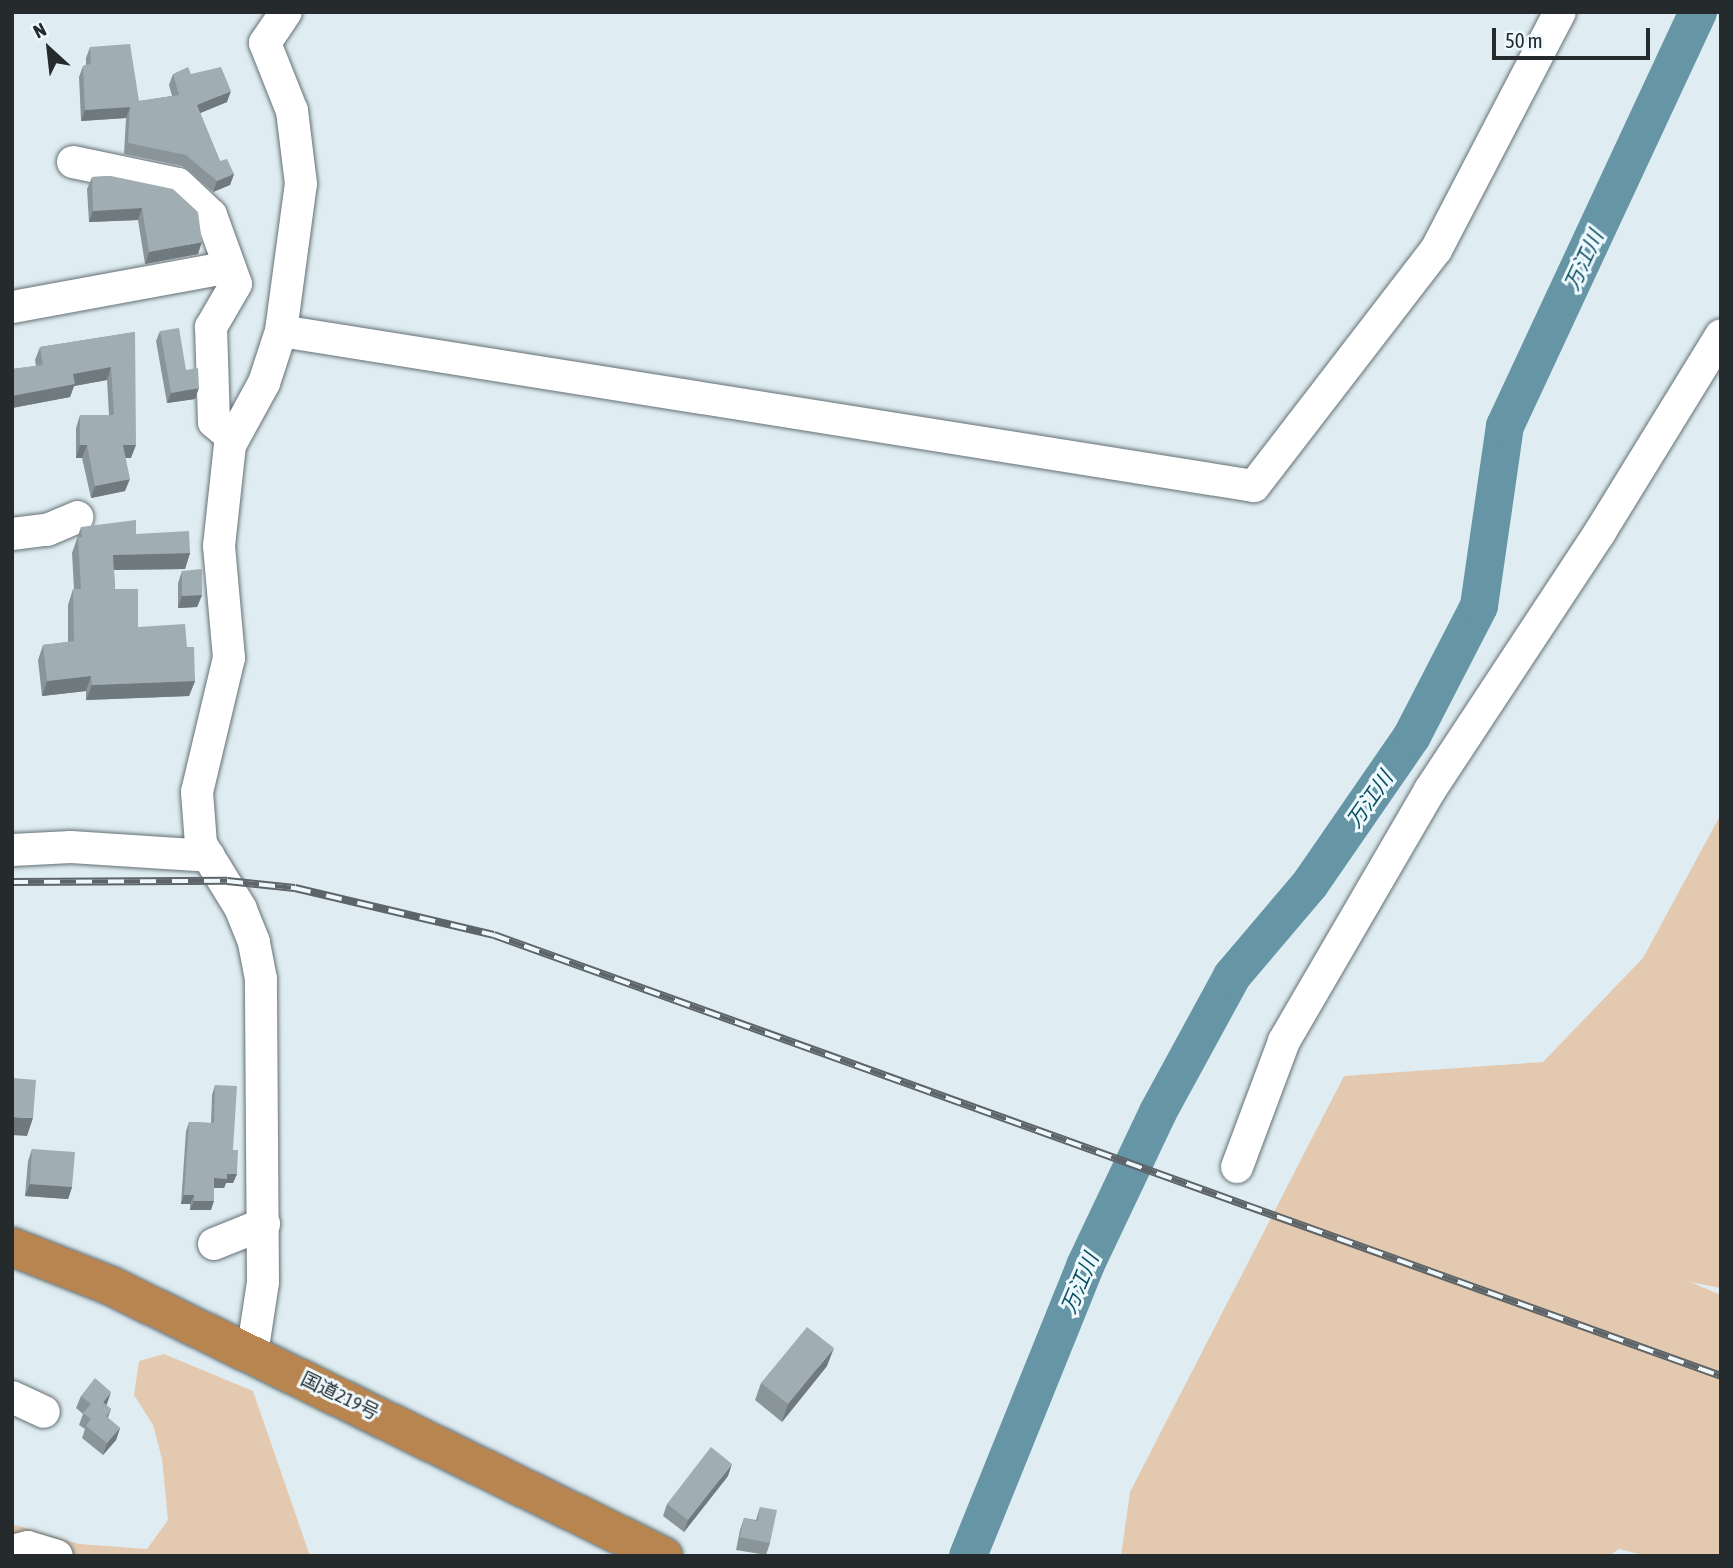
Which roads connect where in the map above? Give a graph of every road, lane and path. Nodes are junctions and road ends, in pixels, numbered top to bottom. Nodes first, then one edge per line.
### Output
1 (286, 12) edge
2 (1560, 12) edge
3 (73, 162) dead end
4 (229, 267) junction
5 (12, 307) edge
6 (281, 331) junction
7 (1721, 335) edge
8 (233, 438) junction
9 (77, 517) dead end
10 (12, 534) edge
11 (12, 850) edge
12 (209, 856) junction
13 (1237, 1167) dead end
14 (264, 1224) junction
15 (214, 1244) dead end
16 (12, 1247) edge
17 (251, 1354) junction
18 (12, 1397) edge
19 (44, 1412) dead end
20 (13, 1551) edge
21 (57, 1556) edge
22 (663, 1556) edge

1 - 6 street
2 - 6 street
3 - 4 street
4 - 5 street
4 - 8 street
6 - 8 street
7 - 13 street
8 - 12 street
9 - 10 street
11 - 12 street
12 - 14 street
14 - 15 street
14 - 17 street
16 - 17 highway, 国道219号
17 - 22 highway, 国道219号
18 - 19 street
20 - 21 street

